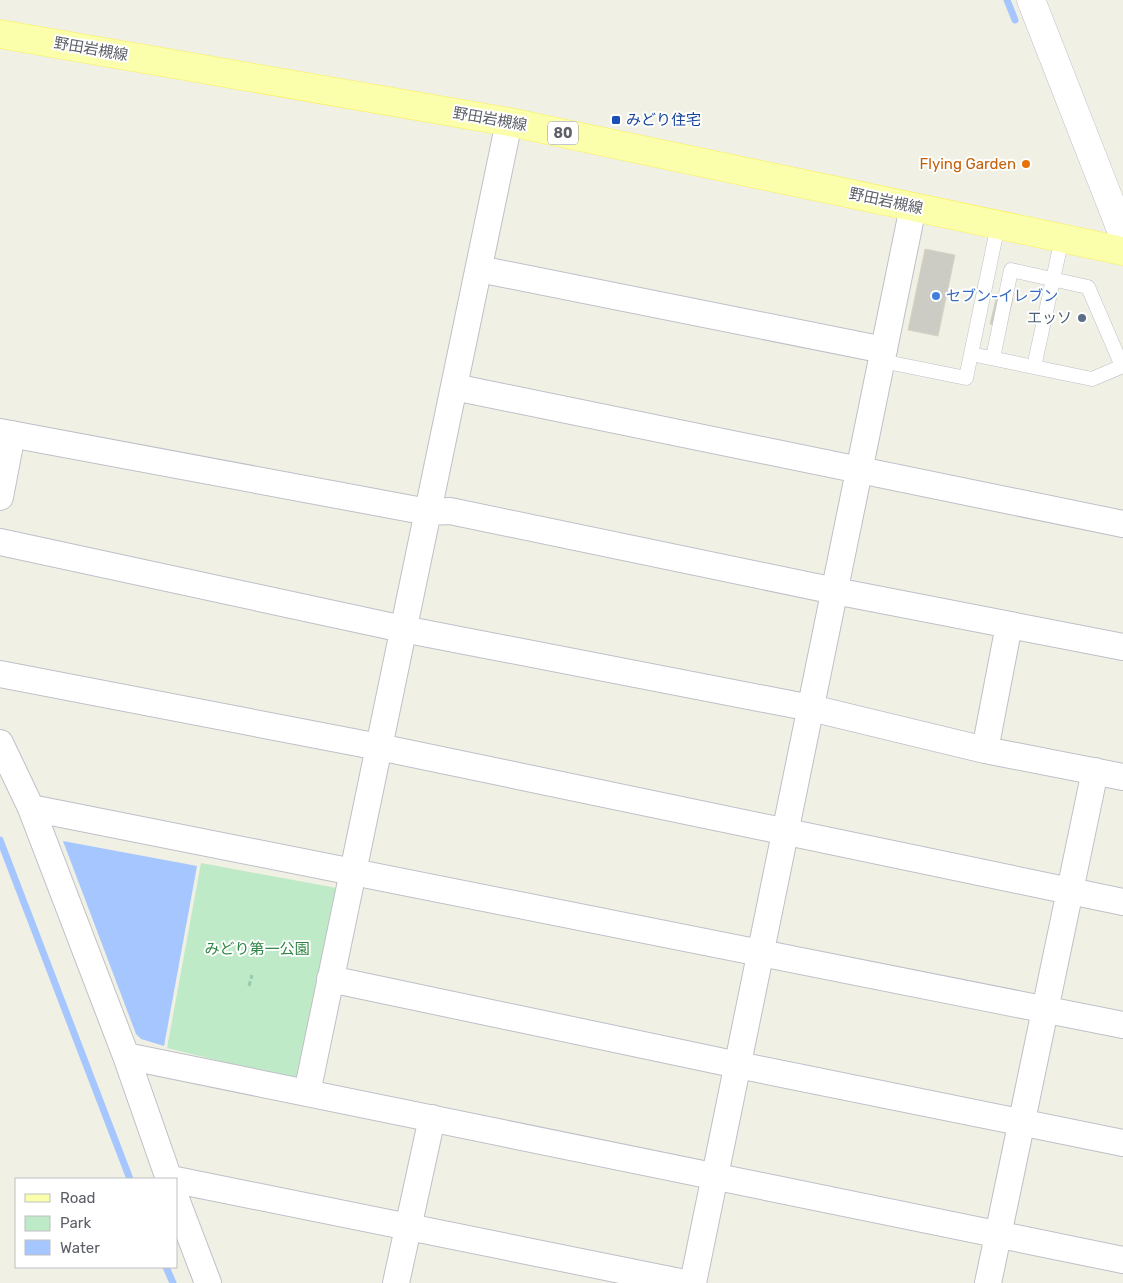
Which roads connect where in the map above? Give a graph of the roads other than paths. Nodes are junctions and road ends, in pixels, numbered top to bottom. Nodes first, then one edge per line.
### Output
1 (1031, 0) edge
2 (0, 34) edge
3 (509, 122) junction
4 (913, 207) junction
5 (998, 225) junction
6 (1123, 234) edge
7 (1062, 238) junction
8 (1123, 251) edge
9 (479, 268) junction
10 (1053, 279) junction
11 (971, 354) junction
12 (883, 356) junction
13 (993, 358) junction
14 (1034, 366) junction
15 (1123, 366) edge
16 (454, 387) junction
17 (6, 433) edge
18 (859, 471) junction
19 (0, 497) edge
20 (428, 512) junction
21 (1123, 524) edge
22 (0, 542) edge
23 (835, 591) junction
24 (1009, 625) junction
25 (404, 629) junction
26 (1123, 647) edge
27 (0, 674) edge
28 (811, 708) junction
29 (0, 743) edge
30 (379, 747) junction
31 (985, 750) junction
32 (1095, 771) junction
33 (1123, 776) edge
34 (31, 808) junction
35 (785, 831) junction
36 (353, 872) junction
37 (1070, 892) junction
38 (1123, 902) edge
39 (760, 953) junction
40 (330, 979) junction
41 (1045, 1010) junction
42 (1123, 1025) edge
43 (126, 1056) junction
44 (738, 1065) junction
45 (307, 1093) junction
46 (432, 1118) junction
47 (1021, 1123) junction
48 (1123, 1143) edge
49 (715, 1176) junction
50 (171, 1178) edge
51 (178, 1184) edge
52 (178, 1197) edge
53 (408, 1227) junction
54 (998, 1234) junction
55 (1123, 1260) edge
56 (208, 1283) edge
57 (396, 1283) edge
58 (685, 1283) edge
59 (693, 1283) edge
60 (988, 1283) edge

1 - 6 street
2 - 3 main road, 野田岩槻線 / 80
3 - 4 main road, 野田岩槻線 / 80
3 - 9 street
4 - 5 main road, 野田岩槻線 / 80
4 - 12 street
5 - 7 main road, 野田岩槻線 / 80
5 - 11 lane
7 - 8 main road, 野田岩槻線 / 80
7 - 10 lane
9 - 12 street
9 - 16 street
10 - 13 lane
10 - 14 lane
10 - 15 lane
11 - 12 lane
11 - 13 lane
12 - 18 street
13 - 14 lane
14 - 15 lane
16 - 18 street
16 - 20 street
17 - 19 street
17 - 20 street
18 - 21 street
18 - 23 street
20 - 23 street
20 - 25 street
22 - 25 street
23 - 24 street
23 - 28 street
24 - 26 street
24 - 31 street
25 - 28 street
25 - 30 street
27 - 30 street
28 - 31 street
28 - 35 street
29 - 34 street
30 - 35 street
30 - 36 street
31 - 32 street
32 - 33 street
32 - 37 street
34 - 36 street
34 - 43 street
35 - 37 street
35 - 39 street
36 - 39 street
36 - 40 street
37 - 38 street
37 - 41 street
39 - 41 street
39 - 44 street
40 - 44 street
40 - 45 street
41 - 42 street
41 - 47 street
43 - 45 street
43 - 50 street
44 - 47 street
44 - 49 street
45 - 46 street
46 - 49 street
46 - 53 street
47 - 48 street
47 - 54 street
49 - 54 street
49 - 59 street
51 - 53 street
52 - 56 street
53 - 57 street
53 - 58 street
54 - 55 street
54 - 60 street

